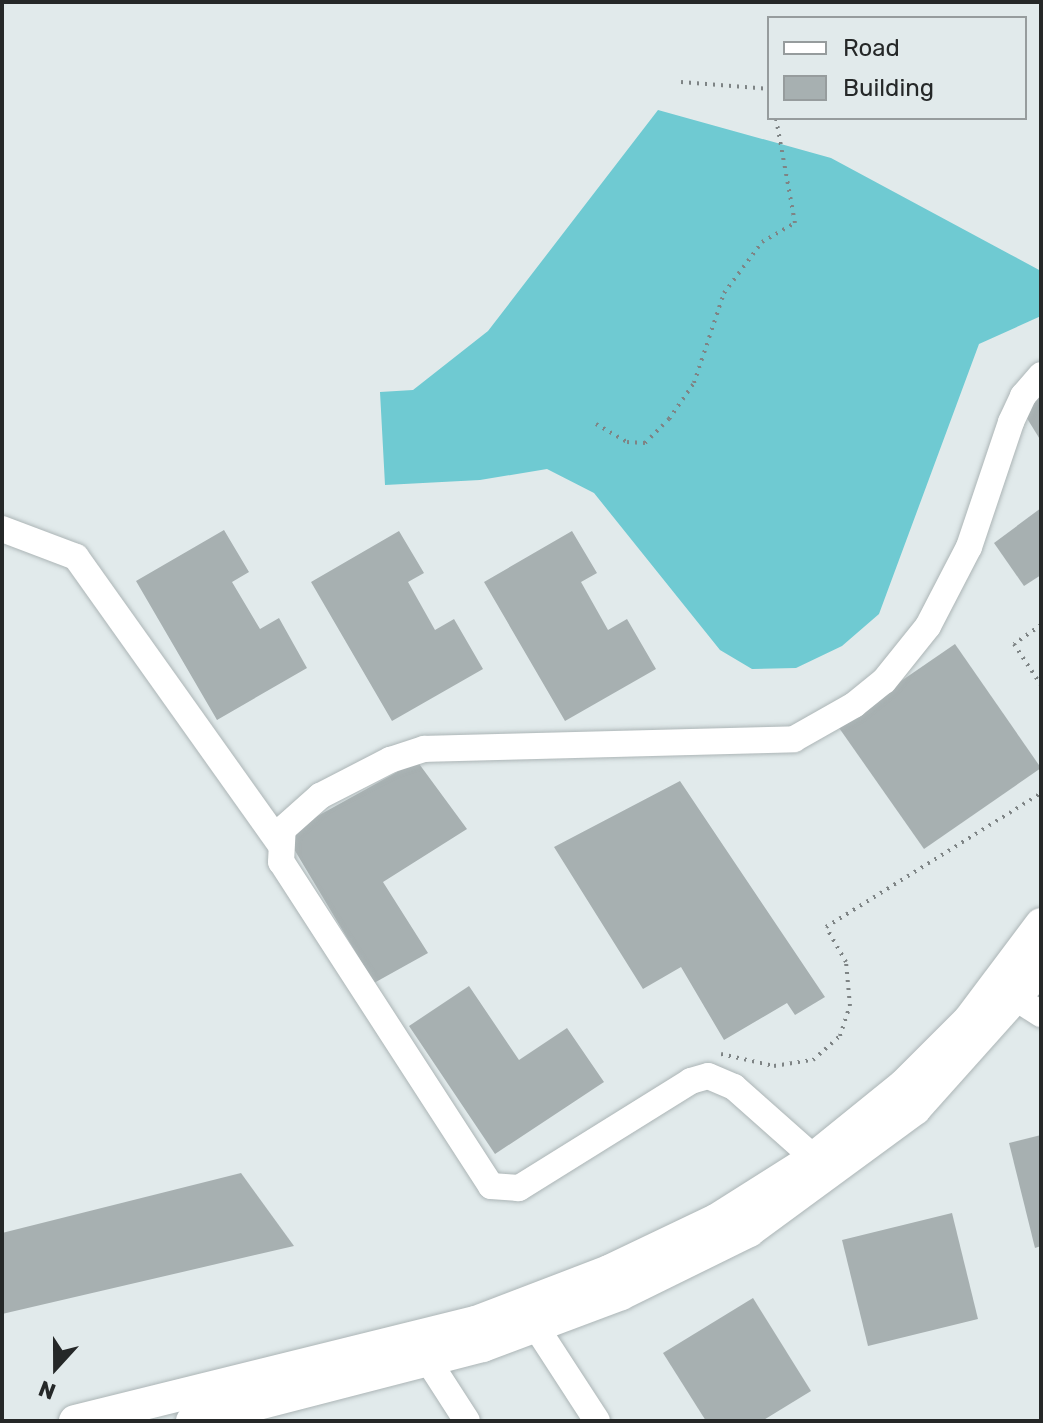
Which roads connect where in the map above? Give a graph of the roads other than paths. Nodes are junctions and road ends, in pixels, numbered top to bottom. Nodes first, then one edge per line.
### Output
1 (1041, 375) edge
2 (2, 529) edge
3 (281, 845) junction
4 (1041, 924) edge
5 (1041, 968) edge
6 (1018, 1000) edge
7 (814, 1158) junction
8 (530, 1316) junction
9 (422, 1350) junction
10 (75, 1421) edge
11 (192, 1421) edge
12 (467, 1421) edge
13 (597, 1421) edge

1 - 3 street
2 - 3 street
3 - 7 street
4 - 6 main road
5 - 6 main road
6 - 7 main road
6 - 8 main road
7 - 8 main road
8 - 9 main road
8 - 13 street
9 - 10 main road
9 - 11 main road
9 - 12 street

